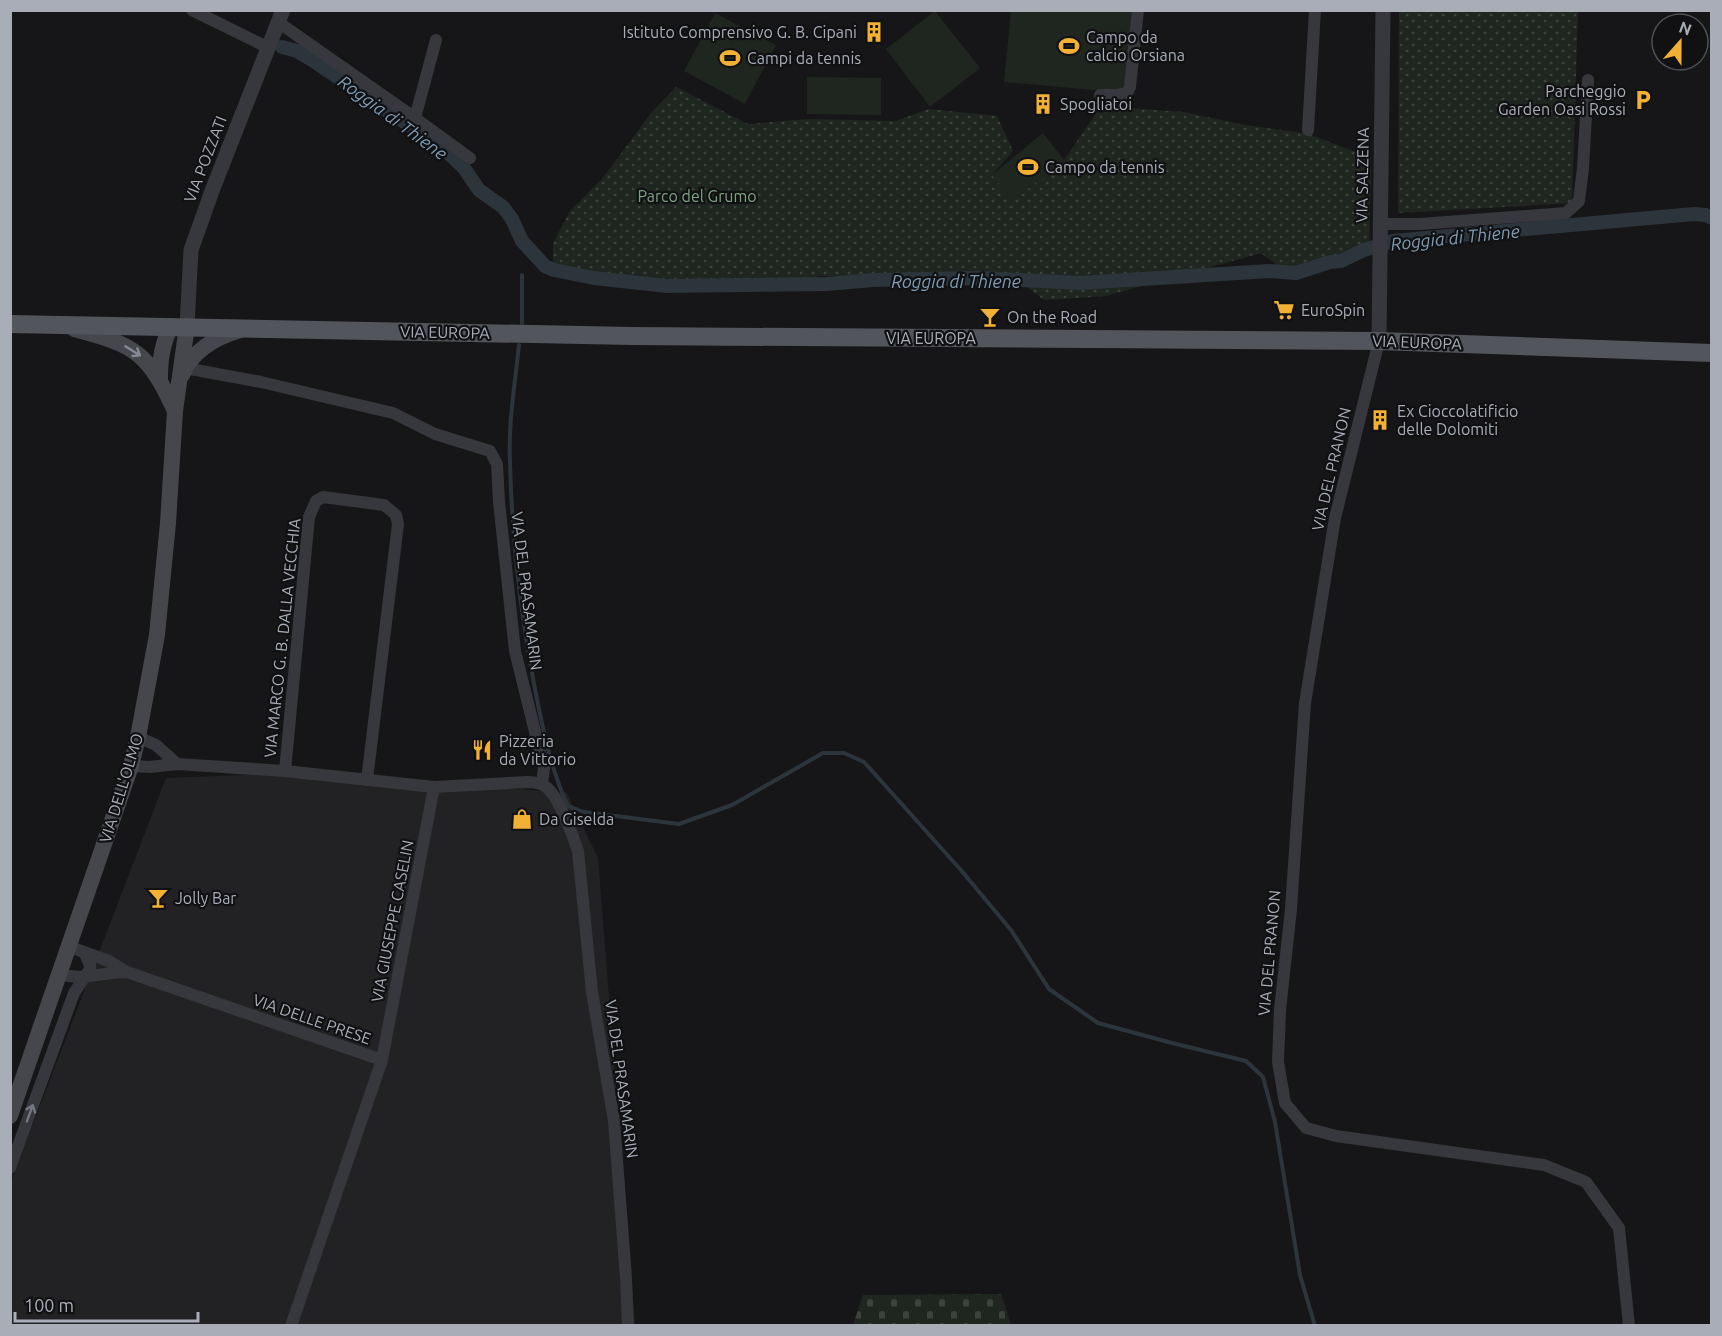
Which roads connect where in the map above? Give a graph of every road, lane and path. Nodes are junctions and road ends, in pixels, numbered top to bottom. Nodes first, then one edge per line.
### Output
1 (192, 10) edge
2 (1138, 10) edge
3 (1315, 10) edge
4 (1383, 10) edge
5 (280, 16) edge
6 (435, 40) dead end
7 (267, 47) junction
8 (1588, 80) dead end
9 (1100, 95) dead end
10 (415, 118) junction
11 (1308, 130) dead end
12 (470, 158) dead end
13 (1380, 229) junction
14 (10, 324) edge
15 (58, 325) junction
16 (179, 326) junction
17 (245, 328) junction
18 (1379, 340) junction
19 (1712, 353) edge
20 (185, 368) junction
21 (160, 379) junction
22 (179, 385) junction
23 (175, 411) junction
24 (138, 737) junction
25 (177, 764) junction
26 (131, 766) junction
27 (285, 771) junction
28 (367, 780) junction
29 (542, 784) junction
30 (434, 787) junction
31 (77, 949) junction
32 (127, 972) junction
33 (60, 974) junction
34 (84, 977) junction
35 (382, 1060) junction
36 (10, 1116) edge
37 (10, 1168) edge
38 (291, 1326) edge
39 (628, 1326) edge
40 (1629, 1326) edge

1 - 7 street
2 - 9 street
3 - 11 street
4 - 13 street, VIA SALZENA
5 - 7 street, VIA POZZATI
5 - 10 street
6 - 10 street
7 - 16 street, VIA POZZATI
8 - 13 street
10 - 12 street
13 - 18 street, VIA SALZENA
14 - 15 main road, VIA EUROPA
15 - 16 main road, VIA EUROPA
15 -> 21 main road, VIA DELL'OLMO
16 - 17 main road, VIA EUROPA
16 - 21 main road, VIA DELL'OLMO
16 - 22 main road, VIA DELL'OLMO
17 - 18 main road, VIA EUROPA
17 - 20 main road, VIA DELL'OLMO
18 - 19 main road, VIA EUROPA
18 - 40 street, VIA DEL PRANON
20 - 22 main road, VIA DELL'OLMO
20 - 29 street, VIA DEL PRASAMARIN
21 - 23 main road, VIA DELL'OLMO
22 - 23 main road, VIA DELL'OLMO
23 - 24 main road, VIA DELL'OLMO
24 - 25 street
24 - 26 main road, VIA DELL'OLMO
25 - 26 street
25 - 27 street
26 - 31 main road, VIA DELL'OLMO
27 - 28 street
27 - 28 street, VIA MARCO G. B. DALLA VECCHIA
28 - 30 street
29 - 30 street
29 - 39 street, VIA DEL PRASAMARIN
30 - 35 street, VIA GIUSEPPE CASELIN
31 - 32 street, VIA DELLE PRESE
31 - 33 main road, VIA DELL'OLMO
31 - 34 street
32 - 34 street
32 - 35 street, VIA DELLE PRESE
33 - 34 street
33 - 36 main road, VIA DELL'OLMO
37 -> 34 street
35 - 38 street, VIA DELLE PRESE

